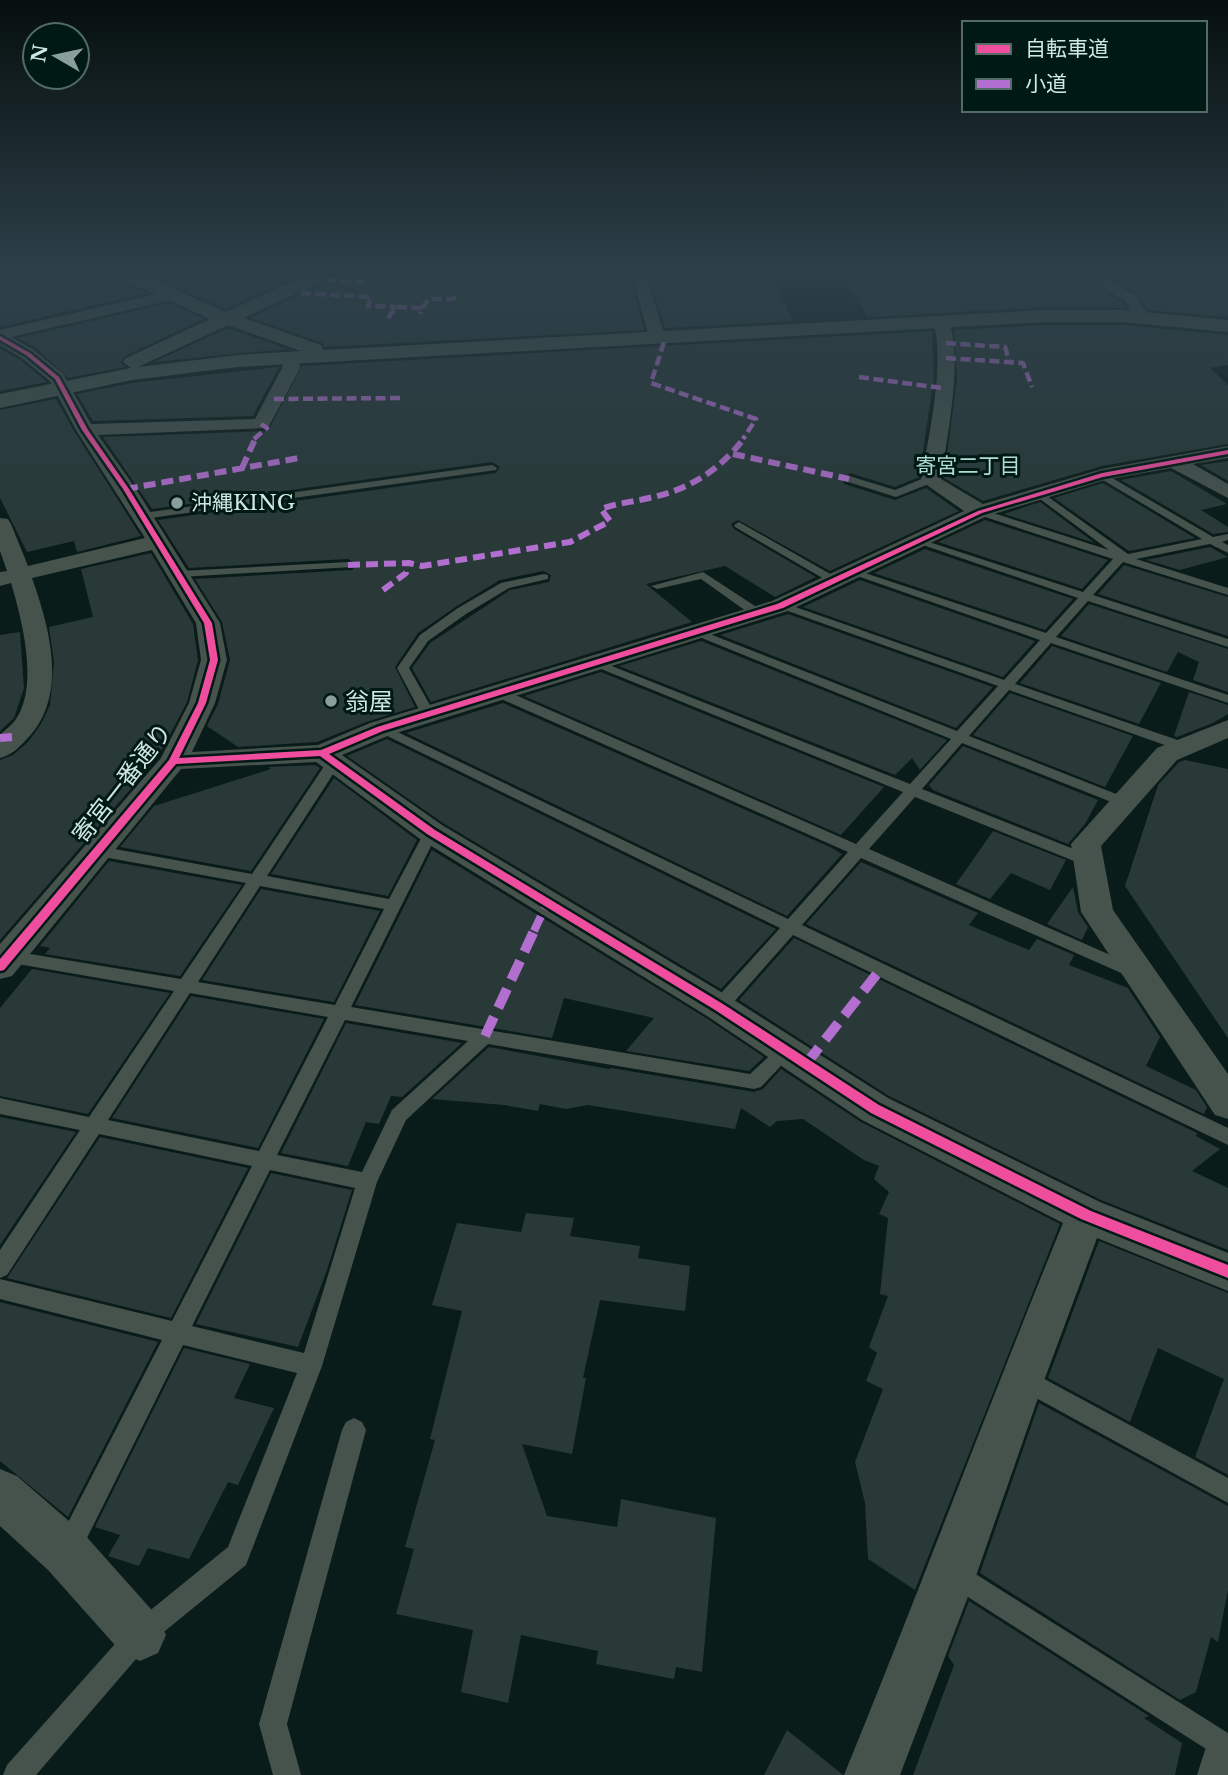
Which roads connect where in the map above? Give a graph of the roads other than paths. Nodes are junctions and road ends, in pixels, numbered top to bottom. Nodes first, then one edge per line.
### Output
1 (32, 358) edge
2 (142, 358) edge
3 (291, 358) joint
4 (946, 358) edge
5 (62, 388) junction
6 (0, 401) edge
7 (85, 430) junction
8 (1228, 452) edge
9 (1173, 461) junction
10 (492, 468) dead end
11 (1102, 475) junction
12 (849, 479) dead end
13 (931, 481) junction
14 (1228, 492) edge
15 (1040, 494) junction
16 (980, 512) junction
17 (143, 516) junction
18 (0, 524) edge
19 (738, 525) dead end
20 (1228, 537) edge
21 (1211, 540) junction
22 (158, 542) junction
23 (919, 542) junction
24 (1228, 550) edge
25 (1123, 558) junction
26 (348, 565) dead end
27 (180, 574) junction
28 (844, 576) junction
29 (10, 577) edge
30 (544, 577) dead end
31 (657, 586) dead end
32 (1228, 592) edge
33 (1085, 597) junction
34 (769, 609) junction
35 (693, 632) junction
36 (1048, 638) junction
37 (1228, 643) edge
38 (590, 662) junction
39 (1006, 685) junction
40 (497, 692) junction
41 (1228, 699) edge
42 (428, 714) junction
43 (380, 729) junction
44 (1228, 729) edge
45 (960, 737) junction
46 (1184, 747) junction
47 (0, 750) edge
48 (328, 757) junction
49 (173, 761) junction
50 (912, 790) junction
51 (1124, 802) junction
52 (431, 832) junction
53 (98, 851) junction
54 (858, 851) junction
55 (1089, 861) junction
56 (256, 880) junction
57 (394, 905) junction
58 (790, 927) junction
59 (3, 960) edge
60 (1139, 974) junction
61 (186, 986) junction
62 (719, 1007) junction
63 (340, 1012) junction
64 (485, 1036) junction
65 (786, 1051) junction
66 (1228, 1104) edge
67 (0, 1106) edge
68 (94, 1125) junction
69 (1228, 1137) edge
70 (265, 1160) junction
71 (367, 1182) junction
72 (1086, 1215) junction
73 (0, 1268) edge
74 (1228, 1272) edge
75 (0, 1289) edge
76 (177, 1333) junction
77 (311, 1366) junction
78 (1022, 1378) junction
79 (354, 1430) dead end
80 (1228, 1491) edge
81 (0, 1493) edge
82 (66, 1552) junction
83 (952, 1573) junction
84 (139, 1635) junction
85 (1228, 1749) edge
86 (1228, 1761) edge
87 (17, 1775) edge
88 (287, 1775) edge
89 (872, 1775) edge
90 (1225, 1775) edge

1 - 5 street, 寄宮一番通り
2 - 5 main road
3 - 5 main road
3 - 7 street
4 - 13 street
5 - 6 main road
5 - 7 street, 寄宮一番通り
7 - 17 street, 寄宮一番通り
8 - 9 street
9 - 11 street
9 - 14 street
10 - 17 lane
11 - 15 street
11 - 21 lane
12 - 13 lane
13 - 16 street
15 - 16 street
15 - 25 lane
16 - 23 street
16 - 25 lane
17 - 22 street, 寄宮一番通り
18 - 29 street
19 - 28 lane
20 - 21 lane
21 - 24 lane
21 - 25 lane
22 - 27 street, 寄宮一番通り
22 - 29 street
23 - 28 street
23 - 33 lane
25 - 32 lane
25 - 33 lane
26 - 27 lane
27 - 49 street, 寄宮一番通り
28 - 34 street
28 - 36 lane
29 - 47 street
30 - 42 lane
31 - 34 lane
33 - 36 lane
33 - 37 lane
34 - 35 street
34 - 39 lane
35 - 38 street
35 - 45 lane
36 - 39 lane
36 - 41 lane
38 - 40 street
38 - 50 lane
39 - 45 lane
39 - 46 lane
40 - 42 street
40 - 54 lane
42 - 43 street
43 - 48 street
43 - 58 lane
44 - 46 street
45 - 50 lane
45 - 51 lane
46 - 51 street
48 - 49 street
48 - 52 street
48 - 56 lane
49 - 53 street, 寄宮一番通り
50 - 54 lane
50 - 55 lane
51 - 55 street
52 - 57 lane
52 - 62 street
53 - 56 lane
53 - 59 street, 寄宮一番通り
54 - 58 lane
54 - 60 lane
55 - 60 street
56 - 57 lane
56 - 61 lane
57 - 63 lane
58 - 62 lane
58 - 69 lane
59 - 61 lane
60 - 66 street
61 - 63 lane
61 - 68 lane
62 - 65 street
63 - 64 lane
63 - 70 lane
64 - 65 lane
64 - 71 lane
65 - 72 street
67 - 68 lane
68 - 70 lane
68 - 73 lane
70 - 71 lane
70 - 76 lane
71 - 77 lane
72 - 74 street
72 - 78 street
75 - 76 lane
76 - 77 lane
76 - 82 lane
77 - 84 lane
78 - 80 lane
78 - 83 street
79 - 88 lane
81 - 82 street
82 - 84 street
83 - 85 lane
83 - 89 street
84 - 87 lane
86 - 90 street

